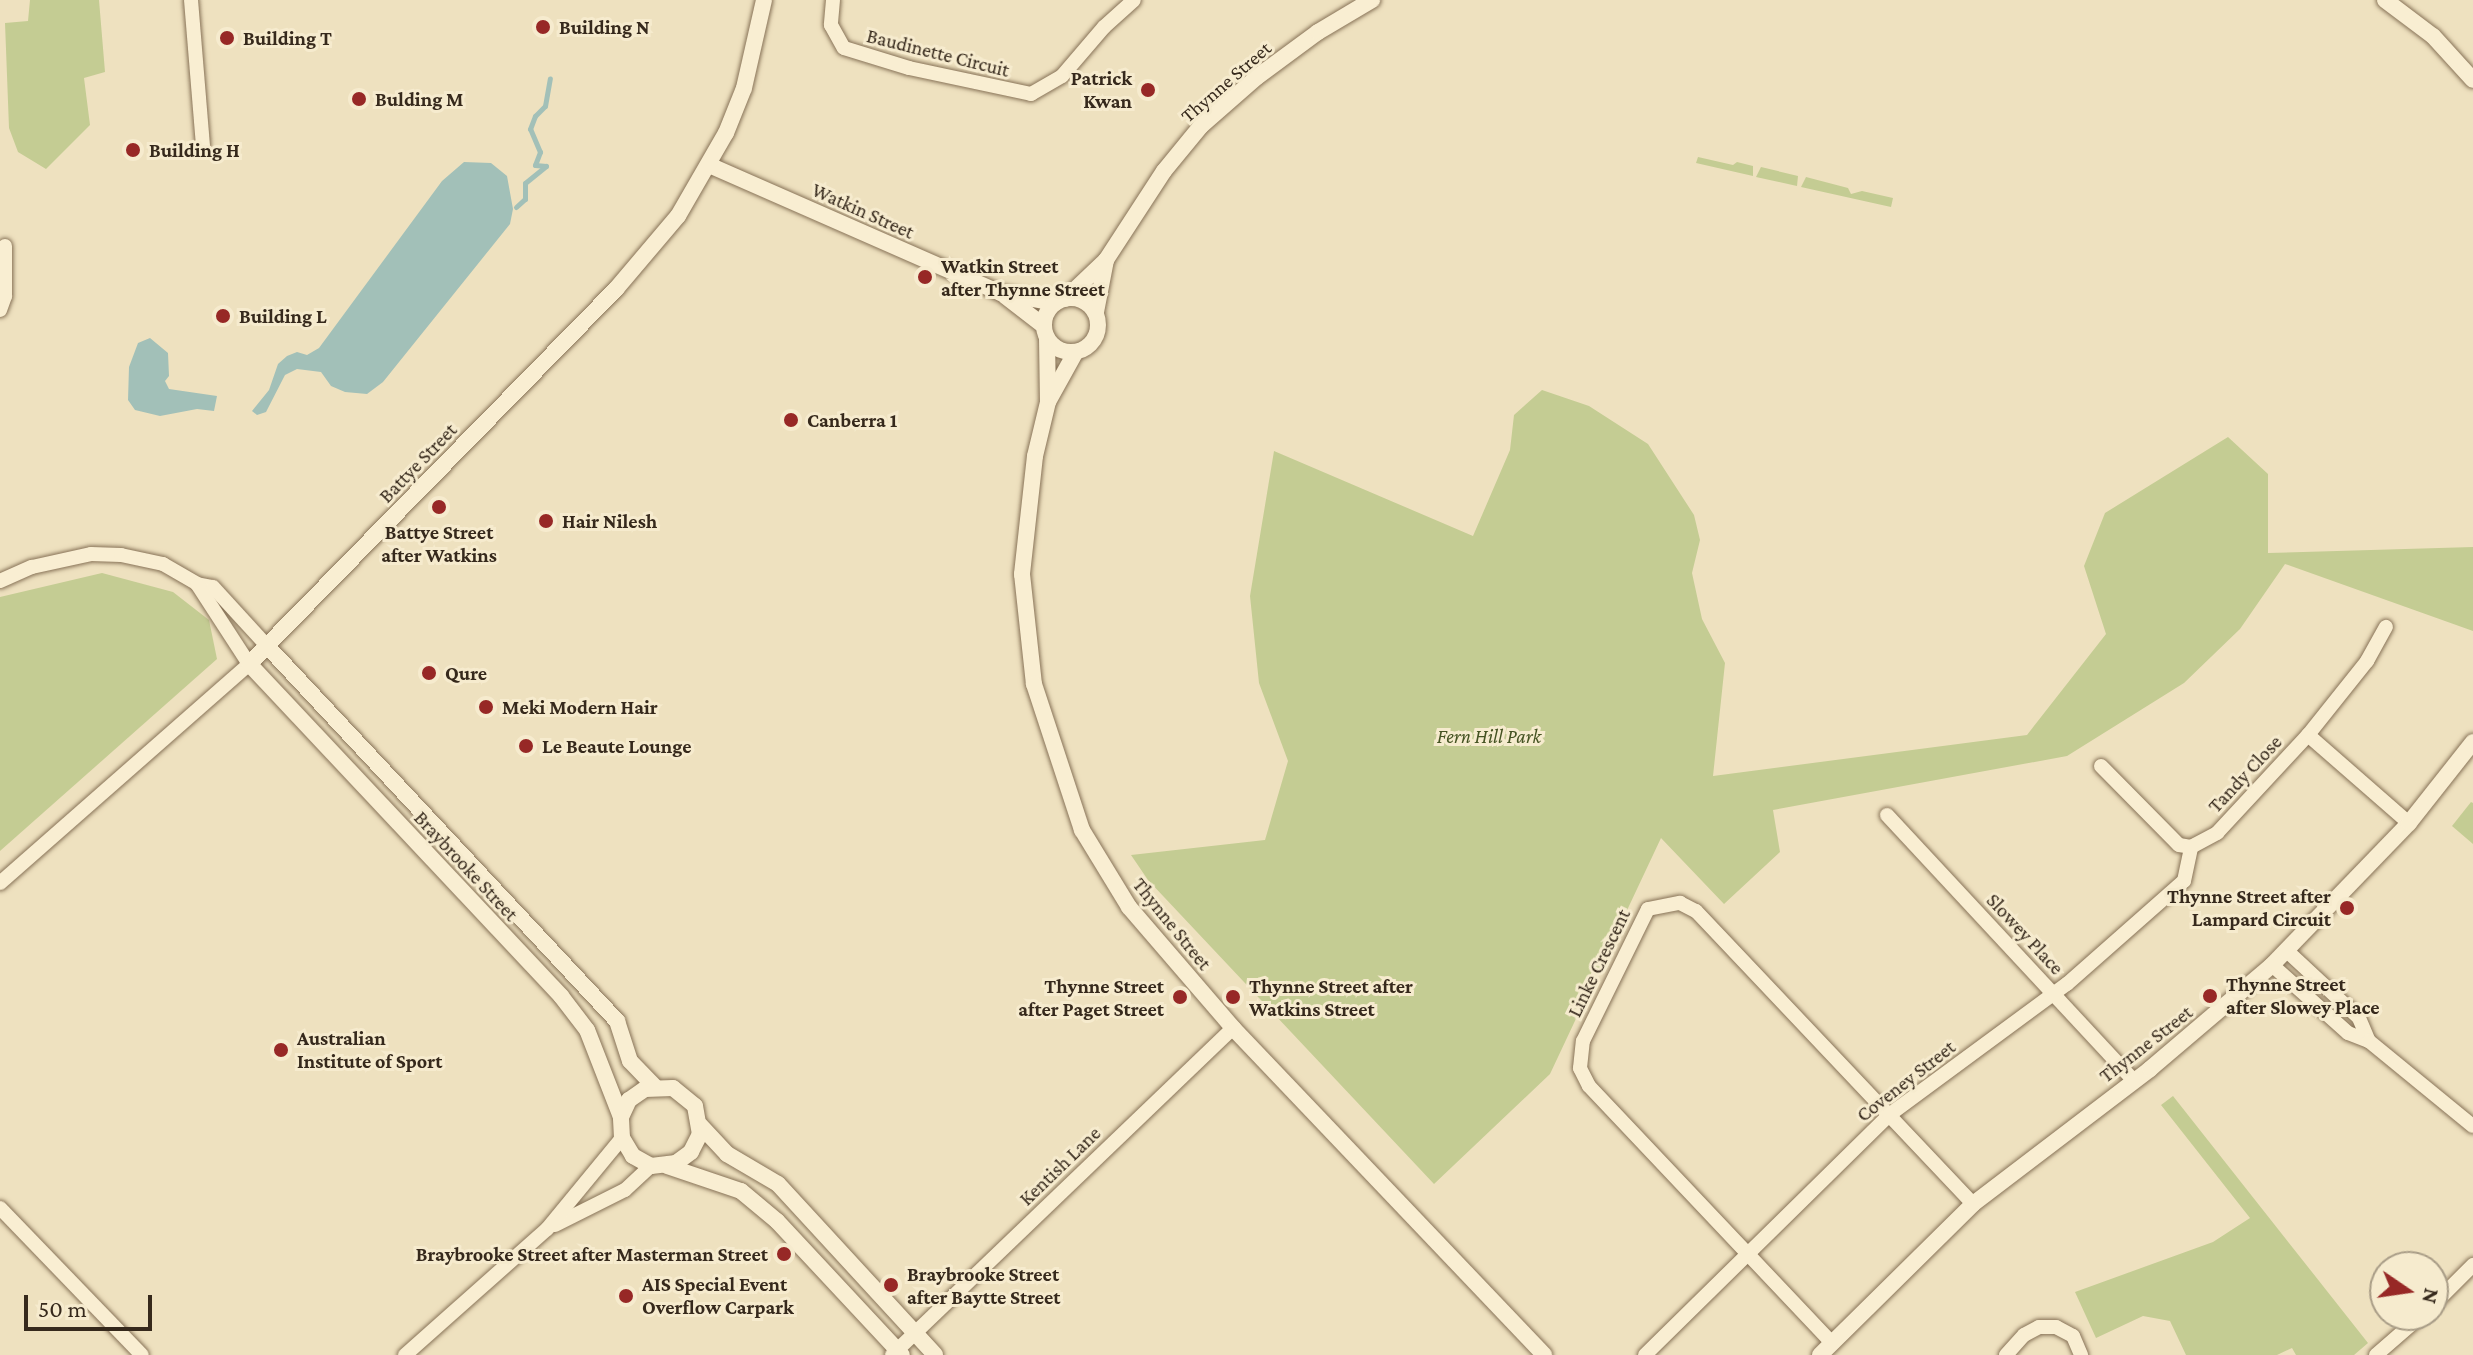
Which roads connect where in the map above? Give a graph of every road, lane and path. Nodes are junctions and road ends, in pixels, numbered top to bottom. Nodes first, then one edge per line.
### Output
1 (191, 0) edge
2 (764, 0) edge
3 (833, 0) edge
4 (1134, 0) edge
5 (1372, 0) edge
6 (2385, 0) edge
7 (2473, 80) edge
8 (203, 146) dead end
9 (709, 165) junction
10 (5, 246) dead end
11 (1106, 260) junction
12 (1001, 293) junction
13 (2, 301) edge
14 (1060, 301) junction
15 (1096, 312) junction
16 (1046, 332) junction
17 (1075, 353) junction
18 (1048, 402) junction
19 (0, 581) edge
20 (197, 584) junction
21 (2386, 627) dead end
22 (268, 647) junction
23 (249, 664) junction
24 (2308, 735) junction
25 (2473, 742) edge
26 (2101, 766) dead end
27 (1887, 815) dead end
28 (2409, 823) junction
29 (2191, 847) junction
30 (0, 883) edge
31 (2287, 951) junction
32 (2272, 965) junction
33 (579, 981) junction
34 (2054, 994) junction
35 (561, 996) junction
36 (1233, 1028) junction
37 (2369, 1041) junction
38 (2134, 1081) junction
39 (654, 1086) junction
40 (1889, 1115) junction
41 (621, 1117) junction
42 (700, 1125) junction
43 (2473, 1126) edge
44 (622, 1138) junction
45 (659, 1166) junction
46 (1973, 1204) junction
47 (0, 1208) edge
48 (547, 1229) junction
49 (1748, 1254) junction
50 (2473, 1265) edge
51 (2449, 1289) edge
52 (2404, 1331) edge
53 (915, 1332) junction
54 (1826, 1349) edge
55 (897, 1353) edge
56 (142, 1355) edge
57 (405, 1355) edge
58 (935, 1355) edge
59 (1544, 1355) edge
60 (1645, 1355) edge
61 (2006, 1355) edge
62 (2081, 1355) edge
63 (2376, 1355) edge

1 - 8 street
2 - 9 street, Battye Street
3 - 4 street, Baudinette Circuit
5 - 11 street, Thynne Street
6 - 7 street
9 - 12 street, Watkin Street
9 - 22 street, Battye Street
10 - 13 street
11 - 14 street, Thynne Street
11 - 15 street, Thynne Street
12 - 14 street, Watkin Street
12 - 16 street, Watkin Street
14 - 15 street
14 - 16 street
15 - 17 street
16 - 17 street
16 - 18 street, Thynne Street
17 - 18 street, Thynne Street
18 - 36 street, Thynne Street
19 - 20 street
20 - 22 street
20 - 23 street
21 - 24 street, Tandy Close
22 - 23 street, Battye Street
22 - 33 street, Braybrooke Street
23 - 30 street, Battye Street
23 - 35 street, Braybrooke Street
24 - 28 street, Tandy Close
24 - 29 street, Tandy Close
25 - 28 street, Thynne Street
26 - 29 street
27 - 34 street, Slowey Place
28 - 31 street, Thynne Street
29 - 34 street, Coveney Street
31 - 32 street, Thynne Street
31 - 37 street
32 - 37 street
32 - 38 street, Thynne Street
33 - 35 street
33 - 39 street, Braybrooke Street
34 - 38 street, Slowey Place
34 - 40 street, Coveney Street
35 - 41 street, Braybrooke Street
36 - 53 street, Kentish Lane
36 - 59 street, Thynne Street
37 - 43 street
38 - 46 street, Thynne Street
39 - 41 street
39 - 42 street
40 - 46 street, Linke Crescent
40 - 49 street, Coveney Street
40 - 49 street, Linke Crescent
41 - 44 street
42 - 45 street
42 - 53 street
44 - 45 street
44 - 48 street
45 - 48 street
45 - 55 street
46 - 54 street, Thynne Street
47 - 56 street
48 - 57 street
49 - 54 street, Linke Crescent
49 - 60 street, Coveney Street
50 - 51 street
52 - 63 street
53 - 55 street, Kentish Lane
53 - 58 street
61 - 62 street

